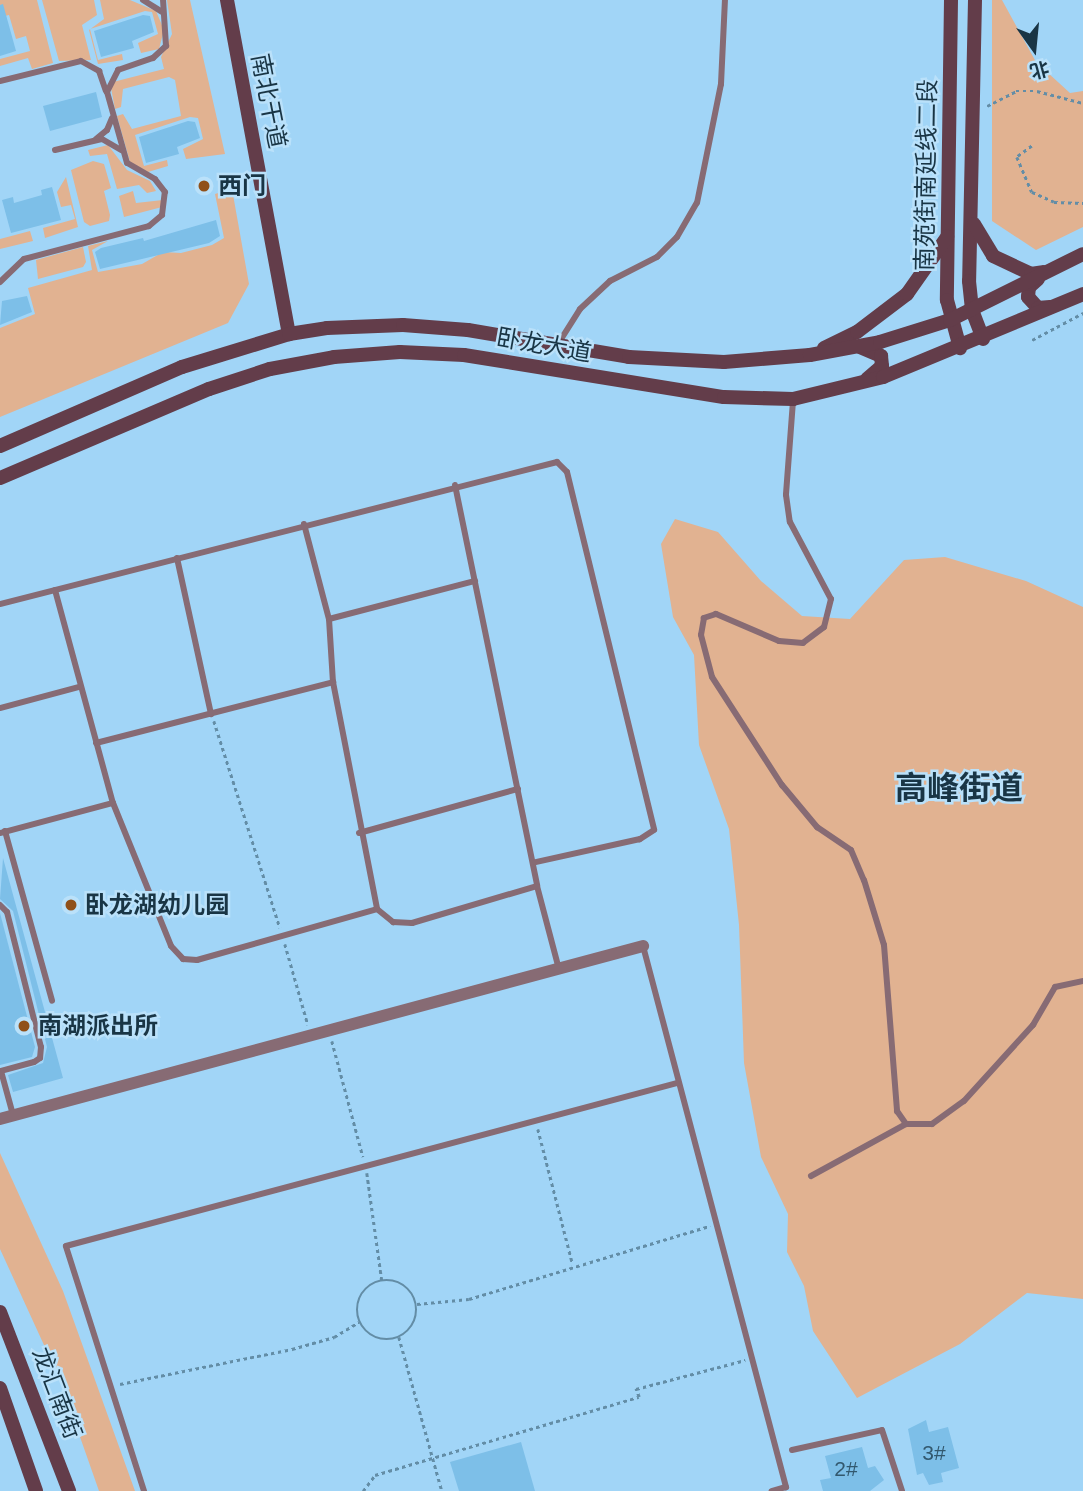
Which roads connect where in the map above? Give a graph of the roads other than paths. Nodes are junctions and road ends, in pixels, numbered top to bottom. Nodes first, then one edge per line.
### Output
1 (143, 0) edge
2 (163, 0) edge
3 (227, 0) edge
4 (725, 0) edge
5 (951, 0) edge
6 (975, 0) edge
7 (164, 17) junction
8 (93, 66) junction
9 (126, 66) junction
10 (0, 81) edge
11 (108, 96) junction
12 (111, 111) junction
13 (94, 140) junction
14 (55, 150) dead end
15 (122, 152) junction
16 (970, 213) junction
17 (948, 236) junction
18 (1083, 254) edge
19 (1046, 273) junction
20 (0, 282) edge
21 (1083, 294) edge
22 (1060, 305) junction
23 (972, 310) junction
24 (950, 320) junction
25 (289, 334) junction
26 (982, 339) junction
27 (557, 346) junction
28 (860, 347) junction
29 (960, 348) junction
30 (810, 355) junction
31 (863, 382) junction
32 (793, 399) junction
33 (0, 446) edge
34 (0, 478) edge
35 (455, 485) junction
36 (304, 524) junction
37 (177, 558) junction
38 (475, 581) junction
39 (55, 590) junction
40 (0, 604) edge
41 (329, 619) junction
42 (333, 682) junction
43 (79, 687) junction
44 (0, 708) edge
45 (211, 714) junction
46 (96, 743) junction
47 (518, 789) junction
48 (113, 803) junction
49 (3, 832) edge
50 (359, 833) junction
51 (536, 862) junction
52 (537, 886) junction
53 (0, 905) edge
54 (377, 909) junction
55 (643, 946) joint
56 (559, 969) junction
57 (1083, 981) edge
58 (52, 1001) dead end
59 (677, 1083) junction
60 (6, 1117) edge
61 (906, 1124) junction
62 (811, 1176) dead end
63 (0, 1312) edge
64 (0, 1388) edge
65 (792, 1450) dead end
66 (787, 1489) edge
67 (36, 1491) edge
68 (69, 1491) edge
69 (144, 1491) edge
70 (772, 1491) edge
71 (902, 1491) edge

1 - 7 lane
2 - 7 lane
3 - 25 main road, 南北干道
4 - 27 lane
5 - 17 main road, 南苑街南延线二段
6 - 16 main road, 南苑街南延线二段
7 - 9 lane
8 - 9 lane
8 - 10 lane
8 - 11 lane
9 - 11 lane
11 - 12 lane
12 - 13 lane
12 - 15 lane
13 - 14 lane
13 - 15 lane
15 - 20 lane
16 - 19 main road
16 - 23 main road, 南苑街南延线二段
17 - 24 main road, 南苑街南延线二段
17 - 30 main road
18 - 19 main road, 卧龙大道
19 - 22 main road
19 - 23 main road, 卧龙大道
21 - 22 main road, 卧龙大道
22 - 26 main road, 卧龙大道
23 - 24 main road, 卧龙大道
23 - 26 main road, 南苑街南延线二段
24 - 28 main road, 卧龙大道
24 - 29 main road, 南苑街南延线二段
25 - 27 main road, 卧龙大道
25 - 33 main road, 卧龙大道
26 - 29 main road, 卧龙大道
27 - 30 main road, 卧龙大道
28 - 30 main road, 卧龙大道
28 - 31 main road
29 - 31 main road, 卧龙大道
31 - 32 main road, 卧龙大道
32 - 34 main road, 卧龙大道
32 - 61 lane
35 - 36 lane
35 - 38 lane
35 - 51 lane
36 - 37 lane
36 - 41 lane
37 - 39 lane
37 - 45 lane
38 - 41 lane
38 - 47 lane
39 - 40 lane
39 - 43 lane
41 - 42 lane
42 - 45 lane
42 - 50 lane
43 - 44 lane
43 - 46 lane
45 - 46 lane
46 - 48 lane
47 - 50 lane
47 - 51 lane
48 - 49 lane
48 - 54 lane
49 - 58 lane
50 - 54 lane
51 - 52 lane
52 - 54 lane
52 - 56 lane
53 - 60 lane
55 - 56 street
55 - 59 lane
56 - 60 street
57 - 61 lane
59 - 66 lane
59 - 69 lane
61 - 62 lane
63 - 68 main road, 龙汇南街
64 - 67 main road
65 - 71 lane
66 - 70 lane

